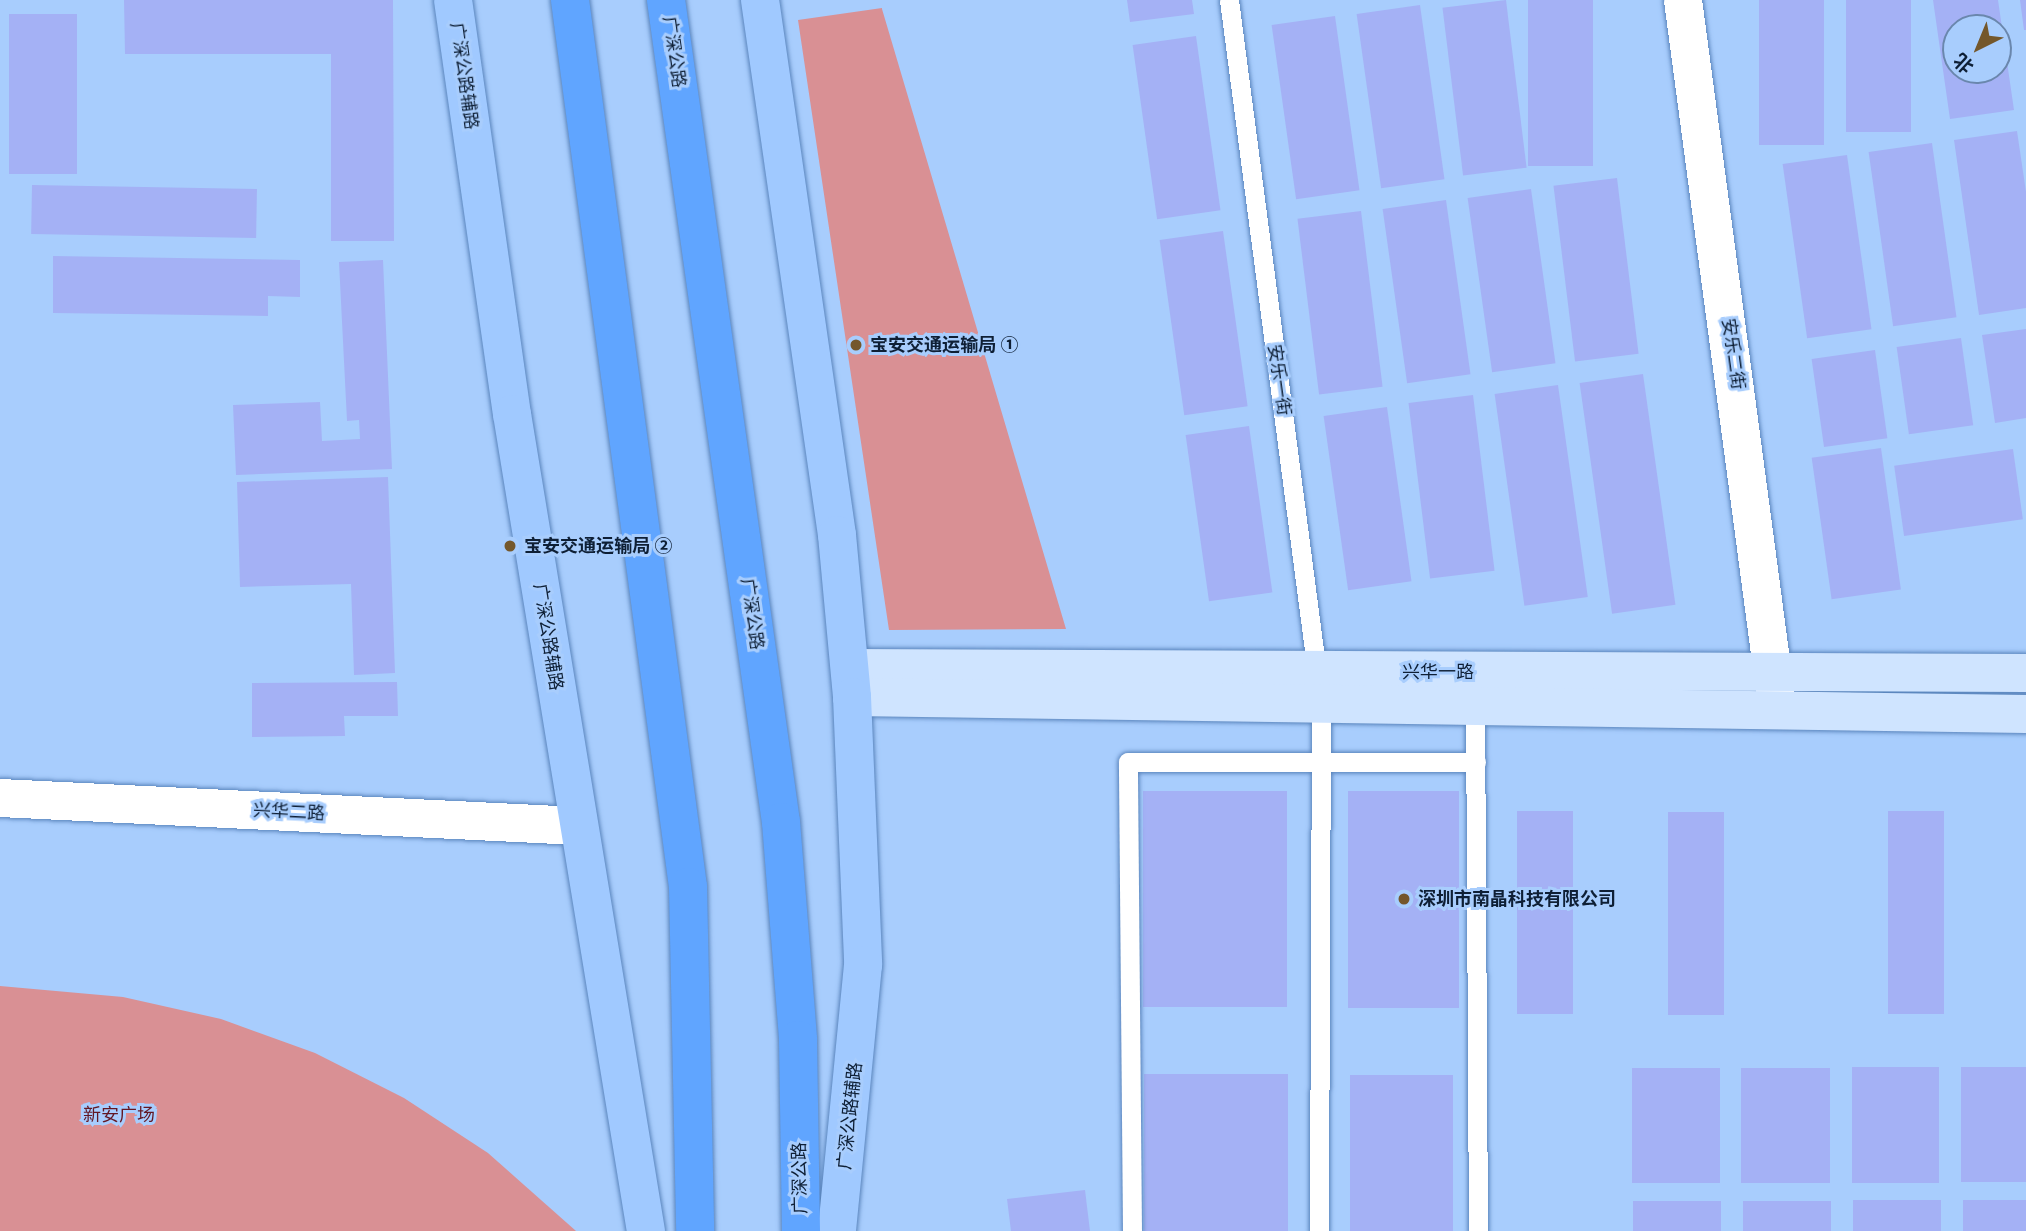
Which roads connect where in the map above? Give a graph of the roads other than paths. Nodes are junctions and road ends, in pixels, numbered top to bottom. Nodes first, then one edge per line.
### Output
1 (453, 0) edge
2 (570, 0) edge
3 (666, 0) edge
4 (760, 0) edge
5 (1229, 0) edge
6 (1683, 0) edge
7 (1777, 669) junction
8 (2026, 673) edge
9 (851, 683) junction
10 (1320, 688) junction
11 (1475, 690) junction
12 (1777, 709) junction
13 (2026, 714) edge
14 (1317, 761) junction
15 (1476, 762) junction
16 (0, 798) edge
17 (578, 826) junction
18 (646, 1231) edge
19 (695, 1231) edge
20 (801, 1231) edge
21 (837, 1231) edge
22 (1132, 1231) edge
23 (1319, 1231) edge
24 (1478, 1231) edge

1 - 17 main road, 广深公路辅路
2 - 19 highway
3 - 20 highway, 广深公路
4 - 9 main road, 广深公路辅路
5 - 10 lane, 安乐一街
6 - 7 street, 安乐二街
7 - 8 street, 兴华一路
7 - 11 street, 兴华一路
7 - 12 street, 安乐二街
9 - 10 street, 兴华一路
9 - 21 main road, 广深公路辅路
10 - 11 street, 兴华一路
10 - 14 lane, 安乐一街
11 - 12 street, 兴华一路
11 - 15 lane
12 - 13 street, 兴华一路
14 - 15 lane
14 - 22 lane
14 - 23 lane, 安乐一街
15 - 24 lane
16 - 17 street, 兴华二路
17 - 18 main road, 广深公路辅路

